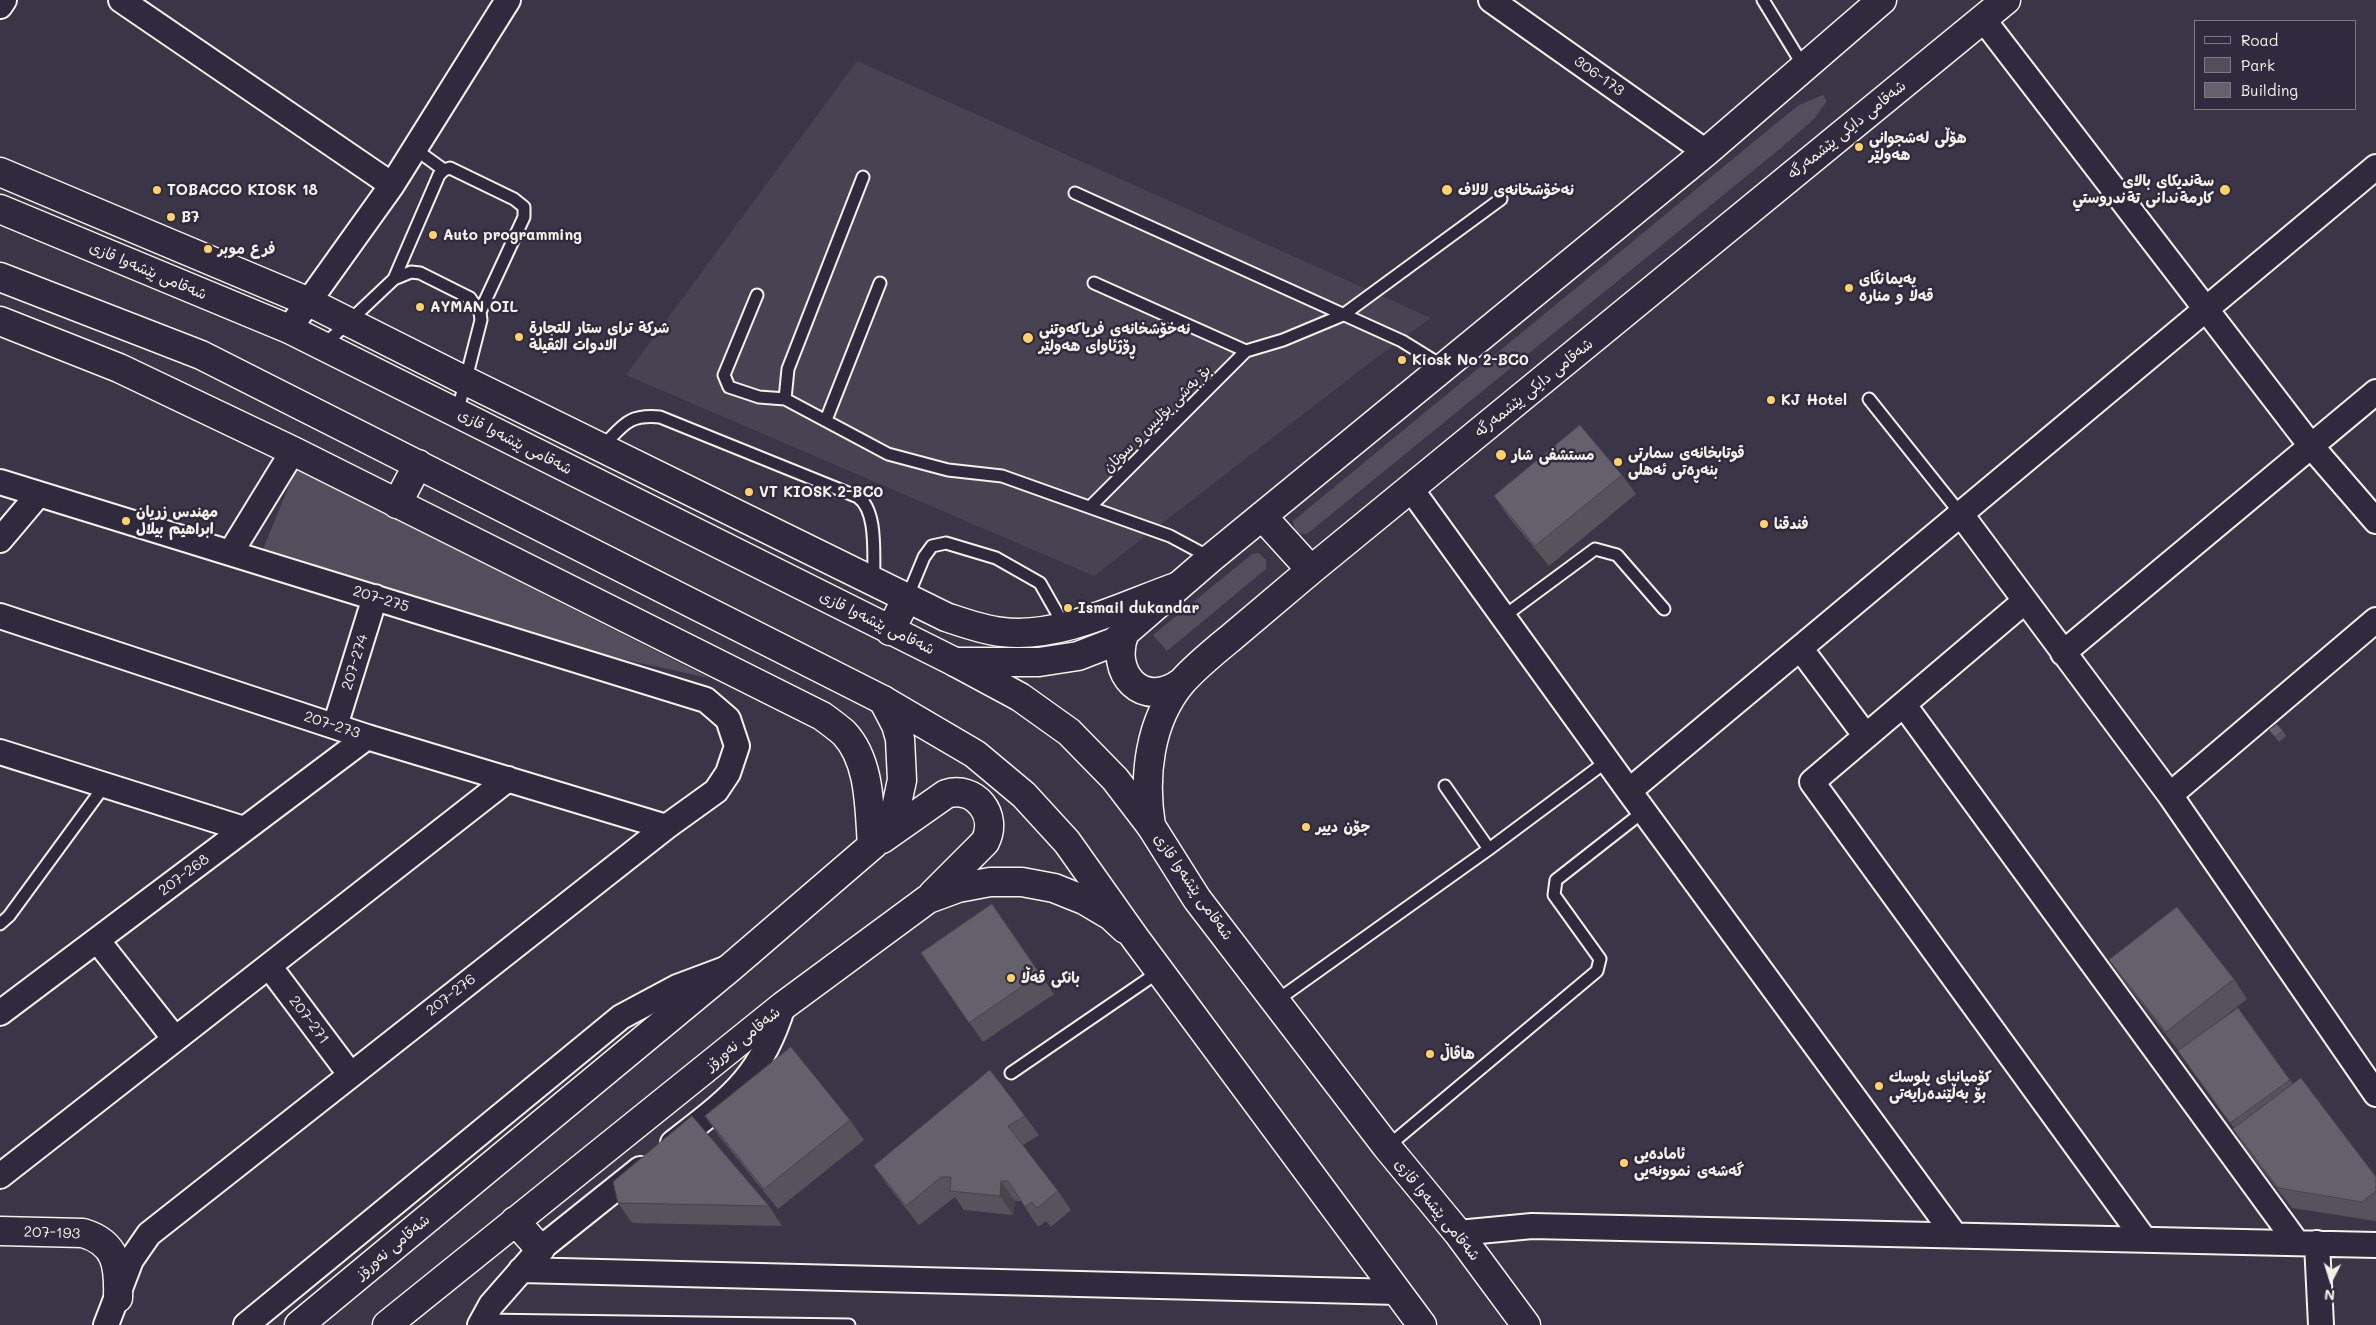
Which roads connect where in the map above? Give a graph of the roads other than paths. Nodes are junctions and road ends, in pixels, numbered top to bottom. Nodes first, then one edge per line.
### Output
1 (4, 0) edge
2 (121, 0) edge
3 (508, 0) edge
4 (1491, 0) edge
5 (1763, 0) edge
6 (1882, 0) edge
7 (0, 6) edge
8 (1992, 8) edge
9 (1805, 69) junction
10 (415, 148) junction
11 (1706, 152) junction
12 (2376, 167) edge
13 (444, 170) junction
14 (0, 172) edge
15 (863, 176) dead end
16 (392, 185) junction
17 (1075, 193) dead end
18 (1501, 199) dead end
19 (0, 209) edge
20 (0, 277) edge
21 (394, 279) junction
22 (1094, 282) dead end
23 (880, 283) dead end
24 (757, 295) dead end
25 (309, 302) junction
26 (2205, 309) junction
27 (480, 312) junction
28 (1343, 316) junction
29 (0, 321) edge
30 (348, 322) junction
31 (289, 329) junction
32 (322, 346) junction
33 (1246, 351) junction
34 (1444, 367) junction
35 (466, 382) junction
36 (2376, 392) edge
37 (785, 399) junction
38 (1869, 399) dead end
39 (457, 414) junction
40 (826, 420) junction
41 (2311, 446) junction
42 (601, 448) junction
43 (293, 451) junction
44 (418, 464) junction
45 (0, 482) edge
46 (1411, 489) junction
47 (38, 495) junction
48 (397, 504) junction
49 (1090, 508) junction
50 (1960, 513) junction
51 (1262, 516) junction
52 (2376, 521) edge
53 (0, 540) edge
54 (231, 552) junction
55 (1210, 558) junction
56 (1311, 570) junction
57 (874, 582) junction
58 (1176, 587) junction
59 (375, 597) junction
60 (906, 598) junction
61 (2025, 601) junction
62 (1664, 609) dead end
63 (0, 616) edge
64 (1503, 618) junction
65 (2376, 620) edge
66 (1065, 627) junction
67 (890, 631) junction
68 (1126, 632) junction
69 (1800, 648) junction
70 (2063, 653) junction
71 (955, 662) junction
72 (1182, 682) junction
73 (883, 700) junction
74 (1904, 705) junction
75 (335, 726) junction
76 (1865, 735) junction
77 (367, 737) junction
78 (737, 746) joint
79 (0, 752) edge
80 (1607, 761) junction
81 (508, 779) junction
82 (105, 785) junction
83 (1445, 786) dead end
84 (1629, 791) junction
85 (2170, 795) junction
86 (1644, 811) junction
87 (1150, 826) junction
88 (666, 827) junction
89 (244, 829) junction
90 (873, 844) junction
91 (1489, 849) junction
92 (928, 899) junction
93 (0, 924) edge
94 (1135, 938) junction
95 (97, 940) junction
96 (269, 966) junction
97 (731, 967) junction
98 (1160, 971) junction
99 (1276, 1001) junction
100 (783, 1006) junction
101 (0, 1013) edge
102 (175, 1039) junction
103 (1011, 1073) dead end
104 (350, 1074) junction
105 (2376, 1094) edge
106 (1387, 1146) junction
107 (0, 1176) edge
108 (515, 1221) junction
109 (0, 1231) edge
110 (1458, 1233) junction
111 (1954, 1234) junction
112 (2144, 1239) junction
113 (2307, 1243) junction
114 (2376, 1245) edge
115 (540, 1249) junction
116 (521, 1270) junction
117 (1398, 1292) junction
118 (118, 1298) junction
119 (483, 1323) edge
120 (106, 1325) edge
121 (246, 1325) edge
122 (299, 1325) edge
123 (387, 1325) edge
124 (849, 1325) edge
125 (1422, 1325) edge
126 (1526, 1325) edge
127 (2321, 1325) edge

1 - 7 street
2 - 16 street
3 - 10 street
4 - 11 street, 306-173
5 - 9 lane
6 - 9 main road
8 - 26 street
8 - 46 main road, شەقامی دایکی پێشمەرگە
9 - 11 main road
10 - 13 lane
10 - 16 street
11 - 34 main road
12 - 26 street
13 - 21 lane
13 - 27 lane
14 - 25 main road
15 - 37 lane
16 - 25 street
17 - 28 lane
18 - 28 lane
19 - 31 main road, شەقامی پێشەوا قازی
20 - 44 main road
21 - 27 lane
21 - 30 lane
22 - 33 lane
23 - 40 lane
24 - 37 lane
25 - 30 main road
25 - 31 street
26 - 41 street
26 - 50 street
27 - 35 lane
28 - 33 lane
28 - 34 lane
29 - 43 main road
30 - 32 lane
30 - 35 main road
31 - 32 main road, شەقامی پێشەوا قازی
32 - 39 main road, شەقامی پێشەوا قازی
33 - 49 lane, بۆ بەشی پۆلیس و سوتان
34 - 51 main road
35 - 39 lane
35 - 42 main road
36 - 41 street
37 - 40 lane
38 - 50 lane
39 - 67 main road, شەقامی پێشەوا قازی
40 - 49 lane
41 - 52 street
41 - 70 street
42 - 57 main road
42 - 57 lane
43 - 48 main road
43 - 54 street
44 - 48 main road
44 - 73 main road
45 - 47 street, 207-275
46 - 56 main road, شەقامی دایکی پێشمەرگە
46 - 64 street
47 - 53 street
47 - 54 street, 207-275
48 - 90 main road
49 - 55 lane
50 - 61 street
50 - 69 street
51 - 55 main road
51 - 56 main road
54 - 59 street, 207-275
55 - 58 main road
56 - 72 main road, شەقامی دایکی پێشمەرگە
57 - 60 main road
58 - 66 main road
58 - 68 main road
59 - 75 street, 207-274
59 - 78 street, 207-275
60 - 66 main road
60 - 66 lane
60 - 67 main road
61 - 70 street
61 - 74 street
62 - 64 lane
63 - 75 street, 207-273
64 - 80 street
65 - 85 street
67 - 71 main road, شەقامی پێشەوا قازی
68 - 71 main road
68 - 72 main road
69 - 76 street
69 - 84 street
70 - 85 street
71 - 87 main road, شەقامی پێشەوا قازی
72 - 87 main road, شەقامی دایکی پێشمەرگە
73 - 90 main road, شەقامی نەورۆز
73 - 94 main road
74 - 76 street
74 - 113 street
75 - 77 street, 207-273
76 - 112 street
77 - 81 street, 207-273
77 - 89 street, 207-268
78 - 88 street, 207-276
79 - 82 street
80 - 84 street
80 - 91 lane
81 - 88 street, 207-273
81 - 96 street
82 - 89 street
82 - 93 lane
83 - 91 lane
84 - 86 street
85 - 105 street
86 - 106 lane
86 - 111 street
87 - 99 main road, شەقامی پێشەوا قازی
88 - 104 street, 207-276
89 - 95 street, 207-268
90 - 92 main road
90 - 97 main road, شەقامی نەورۆز
91 - 99 lane
92 - 94 main road, شەقامی نەورۆز
92 - 100 main road, شەقامی نەورۆز
94 - 98 main road
95 - 101 street, 207-268
95 - 102 street
96 - 102 street
96 - 104 street, 207-271
97 - 121 street
97 - 122 main road, شەقامی نەورۆز
98 - 103 lane
98 - 117 main road
99 - 106 main road, شەقامی پێشەوا قازی
100 - 108 main road, شەقامی نەورۆز
100 - 115 street
102 - 107 street
104 - 118 street, 207-276
106 - 110 main road, شەقامی پێشەوا قازی
108 - 115 main road
108 - 123 main road, شەقامی نەورۆز
109 - 118 main road, 207-193
110 - 111 street
110 - 126 main road, شەقامی پێشەوا قازی
111 - 112 street
112 - 113 street
113 - 114 street
113 - 127 street
115 - 116 street
116 - 117 street
116 - 119 street
117 - 125 main road
118 - 120 street, 207-276
119 - 124 lane

